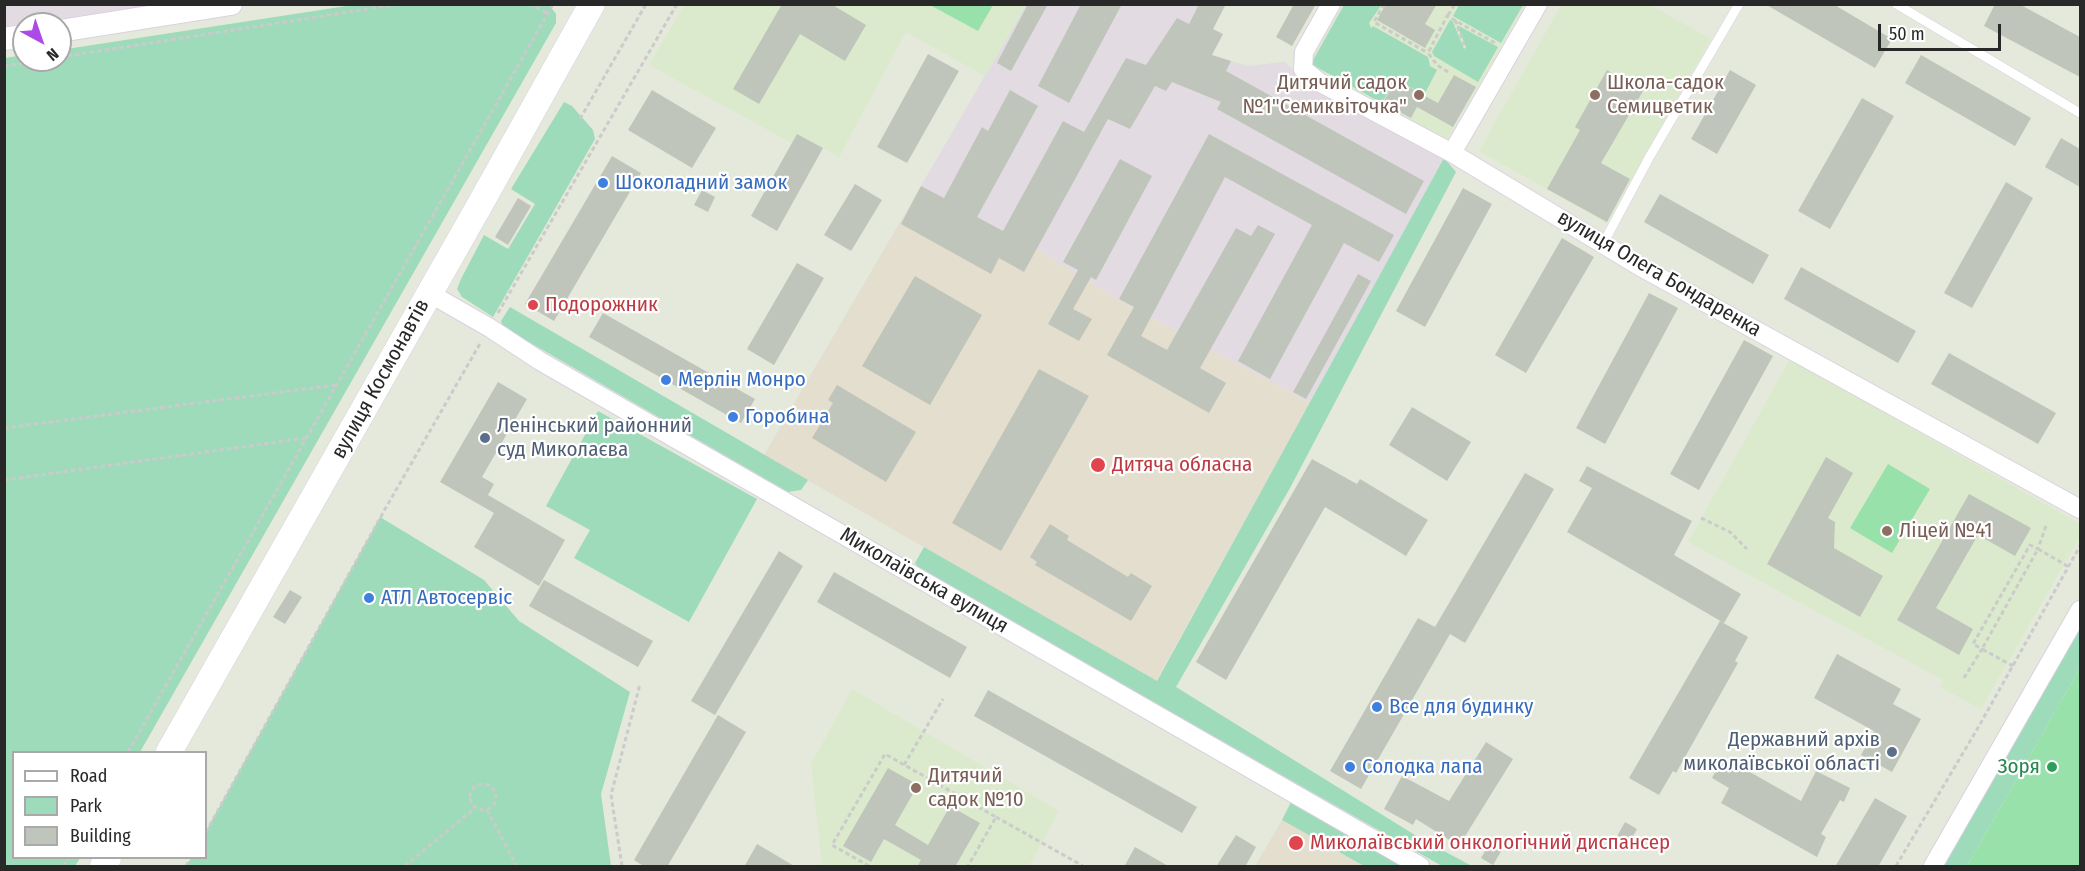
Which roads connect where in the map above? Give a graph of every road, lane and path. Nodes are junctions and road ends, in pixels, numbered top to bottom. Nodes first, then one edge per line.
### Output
1 (231, 4) edge
2 (400, 4) edge
3 (529, 4) edge
4 (553, 4) edge
5 (646, 4) edge
6 (677, 4) edge
7 (1331, 4) edge
8 (1384, 4) edge
9 (1455, 4) edge
10 (1538, 4) edge
11 (1738, 4) edge
12 (1896, 4) edge
13 (586, 6) edge
14 (548, 13) junction
15 (1448, 16) junction
16 (1455, 20) junction
17 (72, 29) edge
18 (1465, 48) dead end
19 (1511, 51) junction
20 (1428, 53) junction
21 (72, 55) edge
22 (1448, 72) dead end
23 (2080, 113) edge
24 (580, 119) dead end
25 (1452, 153) junction
26 (1603, 244) junction
27 (429, 293) junction
28 (489, 328) junction
29 (337, 385) junction
30 (4, 428) edge
31 (307, 438) junction
32 (4, 480) edge
33 (2080, 509) edge
34 (1701, 518) dead end
35 (2047, 523) dead end
36 (2080, 546) edge
37 (1747, 549) dead end
38 (2038, 549) junction
39 (2069, 567) junction
40 (2080, 610) edge
41 (1982, 649) junction
42 (2013, 666) junction
43 (1964, 678) dead end
44 (640, 684) dead end
45 (943, 699) dead end
46 (129, 751) edge
47 (170, 751) edge
48 (904, 765) junction
49 (475, 808) junction
50 (487, 810) junction
51 (996, 817) junction
52 (207, 830) edge
53 (405, 867) edge
54 (517, 867) edge
55 (621, 867) edge
56 (869, 867) edge
57 (968, 867) edge
58 (1083, 867) edge
59 (1420, 867) edge
60 (1896, 867) edge
61 (1933, 867) edge

1 - 17 street
2 - 21 path
3 - 14 path
4 - 14 path
5 - 24 path
6 - 28 path
7 - 25 street, вулиця Олега Бондаренка
8 - 20 path
9 - 15 path
10 - 19 street
11 - 26 lane
12 - 23 lane
13 - 27 main road, вулиця Космонавтів
14 - 29 path
15 - 16 path
15 - 20 path
16 - 18 path
16 - 19 path
19 - 25 street
20 - 22 path
25 - 26 street, вулиця Олега Бондаренка
26 - 33 street, вулиця Олега Бондаренка
27 - 28 street, Миколаївська вулиця
27 - 47 main road, вулиця Космонавтів
28 - 52 path
28 - 59 street, Миколаївська вулиця
29 - 30 path
29 - 31 path
31 - 32 path
31 - 46 path
34 - 37 path
35 - 38 path
36 - 39 path
38 - 39 path
38 - 41 path
38 - 41 path
39 - 42 path
40 - 61 street
41 - 42 path
41 - 43 path
42 - 60 path
44 - 55 path
45 - 48 path
48 - 51 path
48 - 56 path
49 - 50 path
49 - 50 path
49 - 53 path
50 - 54 path
51 - 57 path
51 - 58 path

